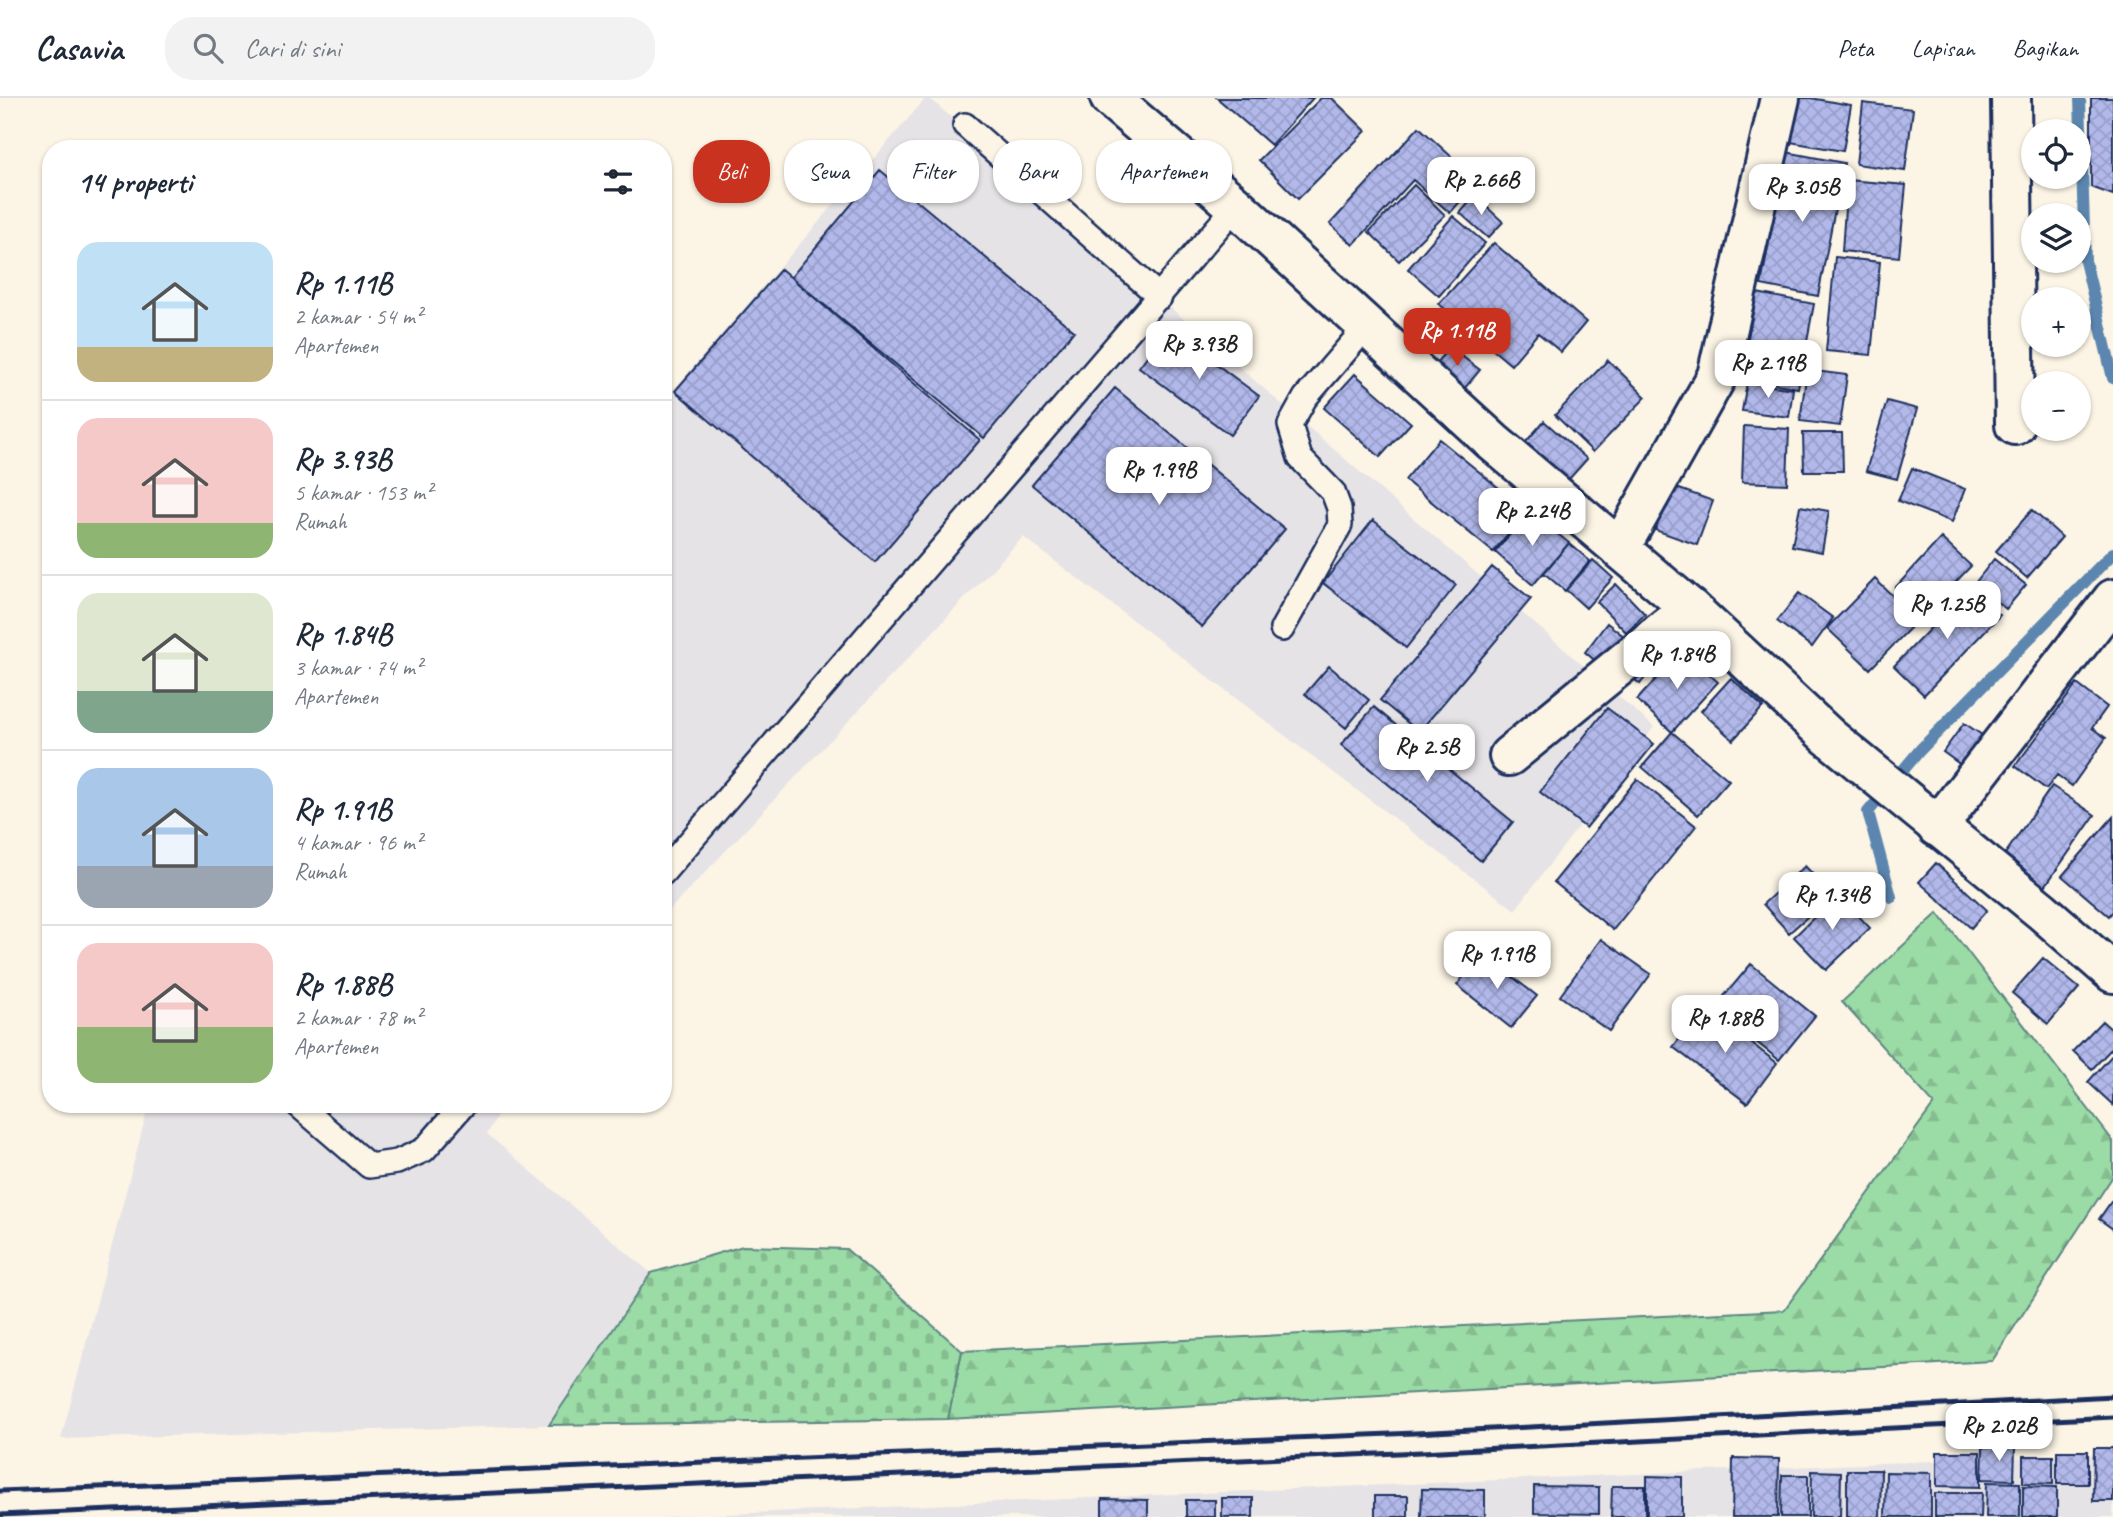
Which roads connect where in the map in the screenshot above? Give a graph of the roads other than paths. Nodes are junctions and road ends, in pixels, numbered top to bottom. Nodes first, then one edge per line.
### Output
1 (1110, 98) edge
2 (1780, 98) edge
3 (2011, 98) edge
4 (965, 125) dead end
5 (1237, 206) junction
6 (1160, 297) junction
7 (1367, 326) junction
8 (2015, 425) dead end
9 (1620, 548) junction
10 (2113, 599) edge
11 (1690, 607) junction
12 (1282, 629) dead end
13 (1509, 756) dead end
14 (1937, 827) junction
15 (672, 863) edge
16 (2113, 973) edge
17 (307, 1113) edge
18 (456, 1113) edge

1 - 5 street
2 - 9 street
3 - 8 street
4 - 6 lane
5 - 6 lane
5 - 7 street
6 - 15 lane
7 - 9 street
7 - 12 lane
9 - 11 street
10 - 14 street
11 - 13 street
11 - 14 street
14 - 16 street
17 - 18 lane

